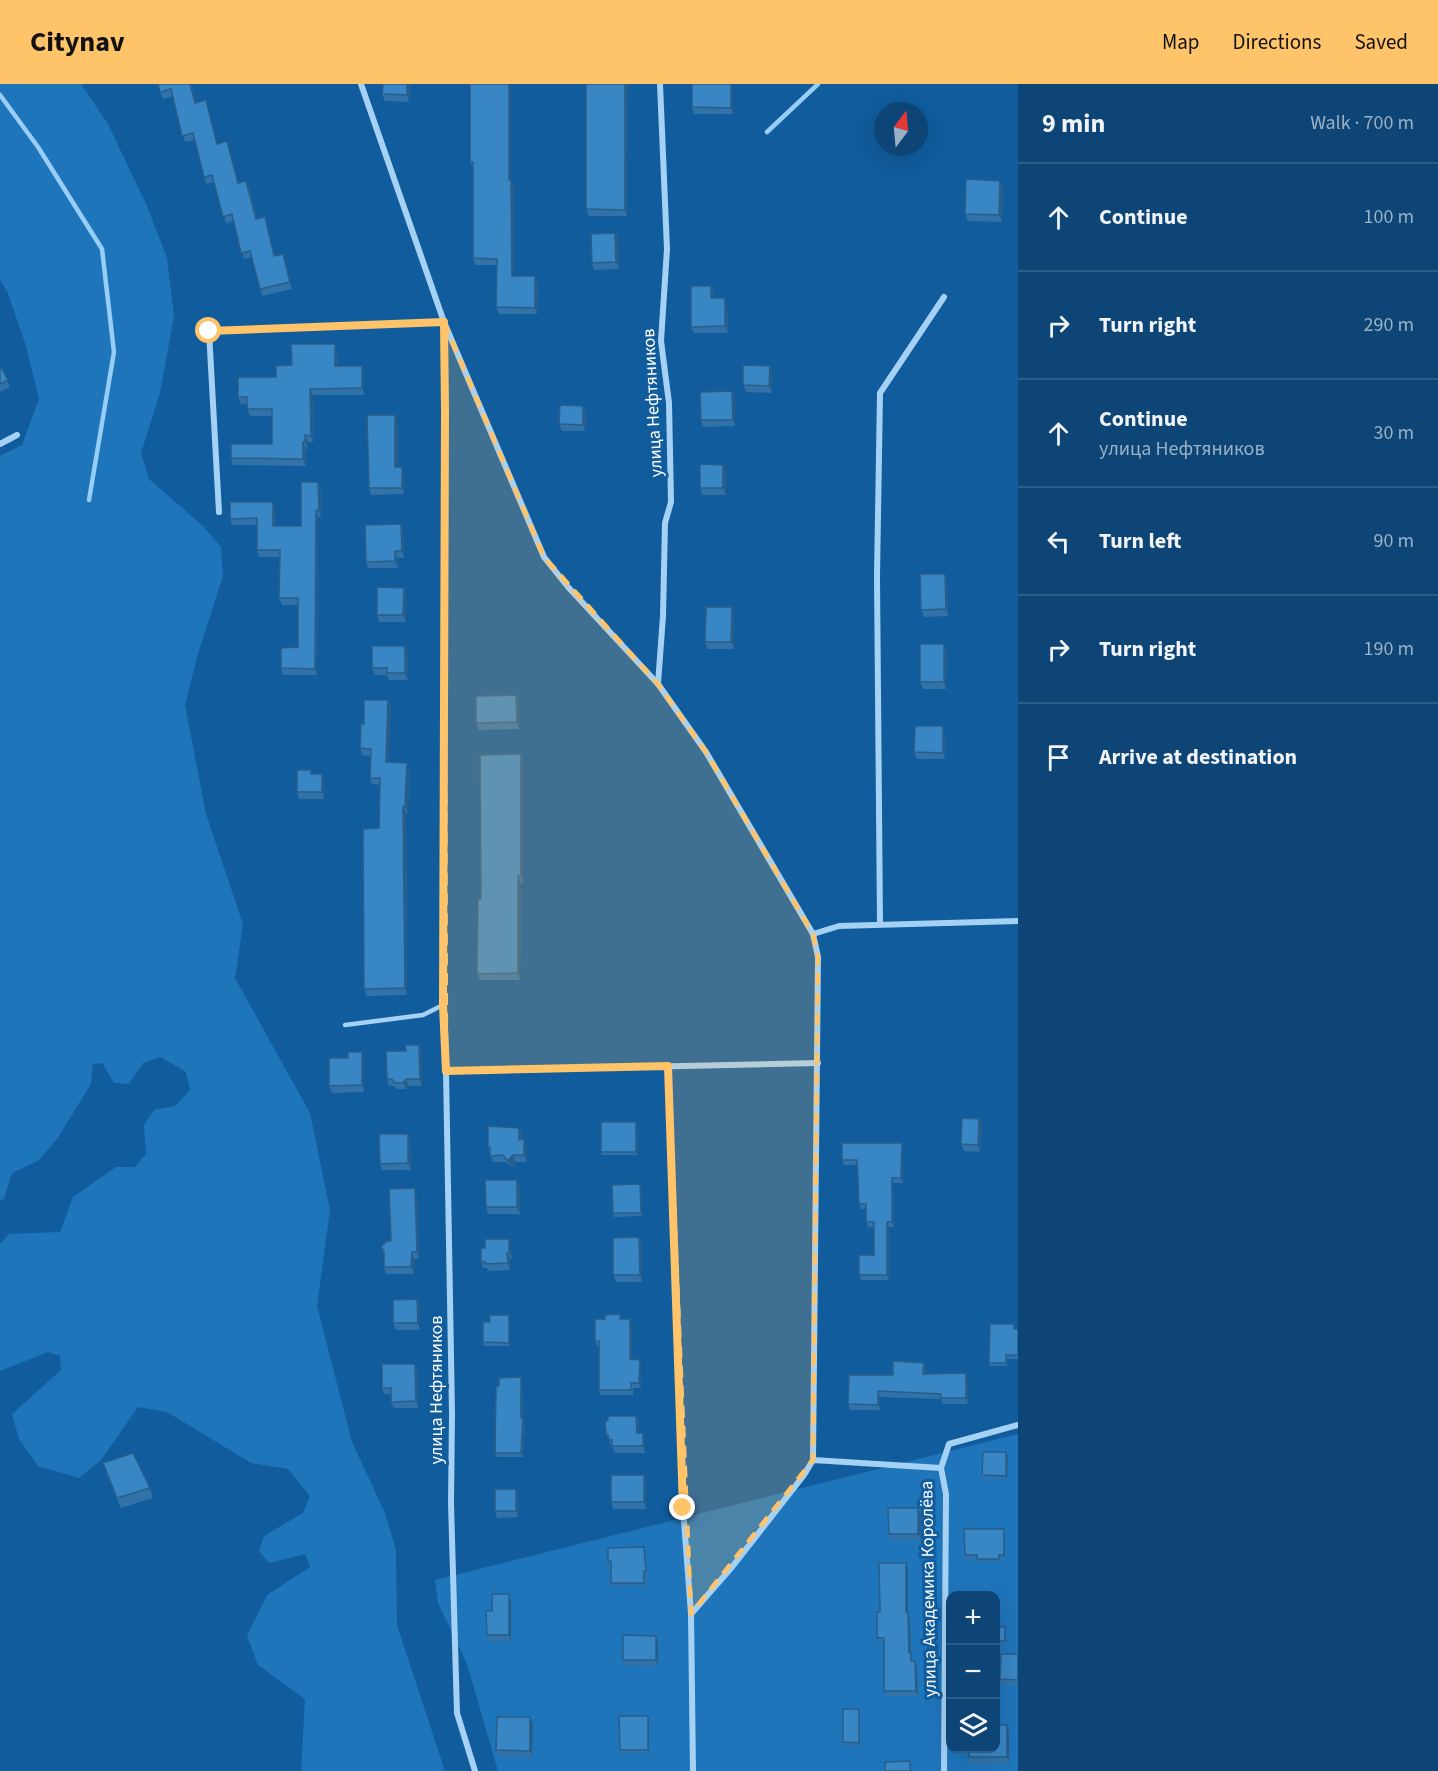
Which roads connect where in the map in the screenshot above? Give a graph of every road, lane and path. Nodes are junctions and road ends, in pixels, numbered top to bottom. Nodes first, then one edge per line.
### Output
1 (361, 84) edge
2 (660, 84) edge
3 (944, 297) dead end
4 (444, 322) junction
5 (17, 435) dead end
6 (0, 444) edge
7 (219, 512) dead end
8 (658, 684) junction
9 (1018, 921) edge
10 (880, 924) junction
11 (813, 934) junction
12 (443, 1005) junction
13 (345, 1024) dead end
14 (818, 1063) junction
15 (668, 1066) junction
16 (446, 1071) junction
17 (1018, 1425) edge
18 (813, 1460) junction
19 (942, 1468) junction
20 (691, 1614) junction
21 (475, 1771) edge
22 (693, 1771) edge
23 (944, 1771) edge

1 - 4 street
2 - 8 street, улица Нефтяников
3 - 10 street
4 - 7 street
4 - 8 street
4 - 12 street, улица Нефтяников
5 - 6 street
8 - 11 street
9 - 10 street
10 - 11 street
11 - 14 street
12 - 13 lane
12 - 16 street, улица Нефтяников
14 - 15 street
14 - 18 street
15 - 16 street
15 - 20 street
16 - 21 street, улица Нефтяников
17 - 19 street, улица Академика Королёва
18 - 19 street
18 - 20 street
19 - 23 street, улица Академика Королёва
20 - 22 street

